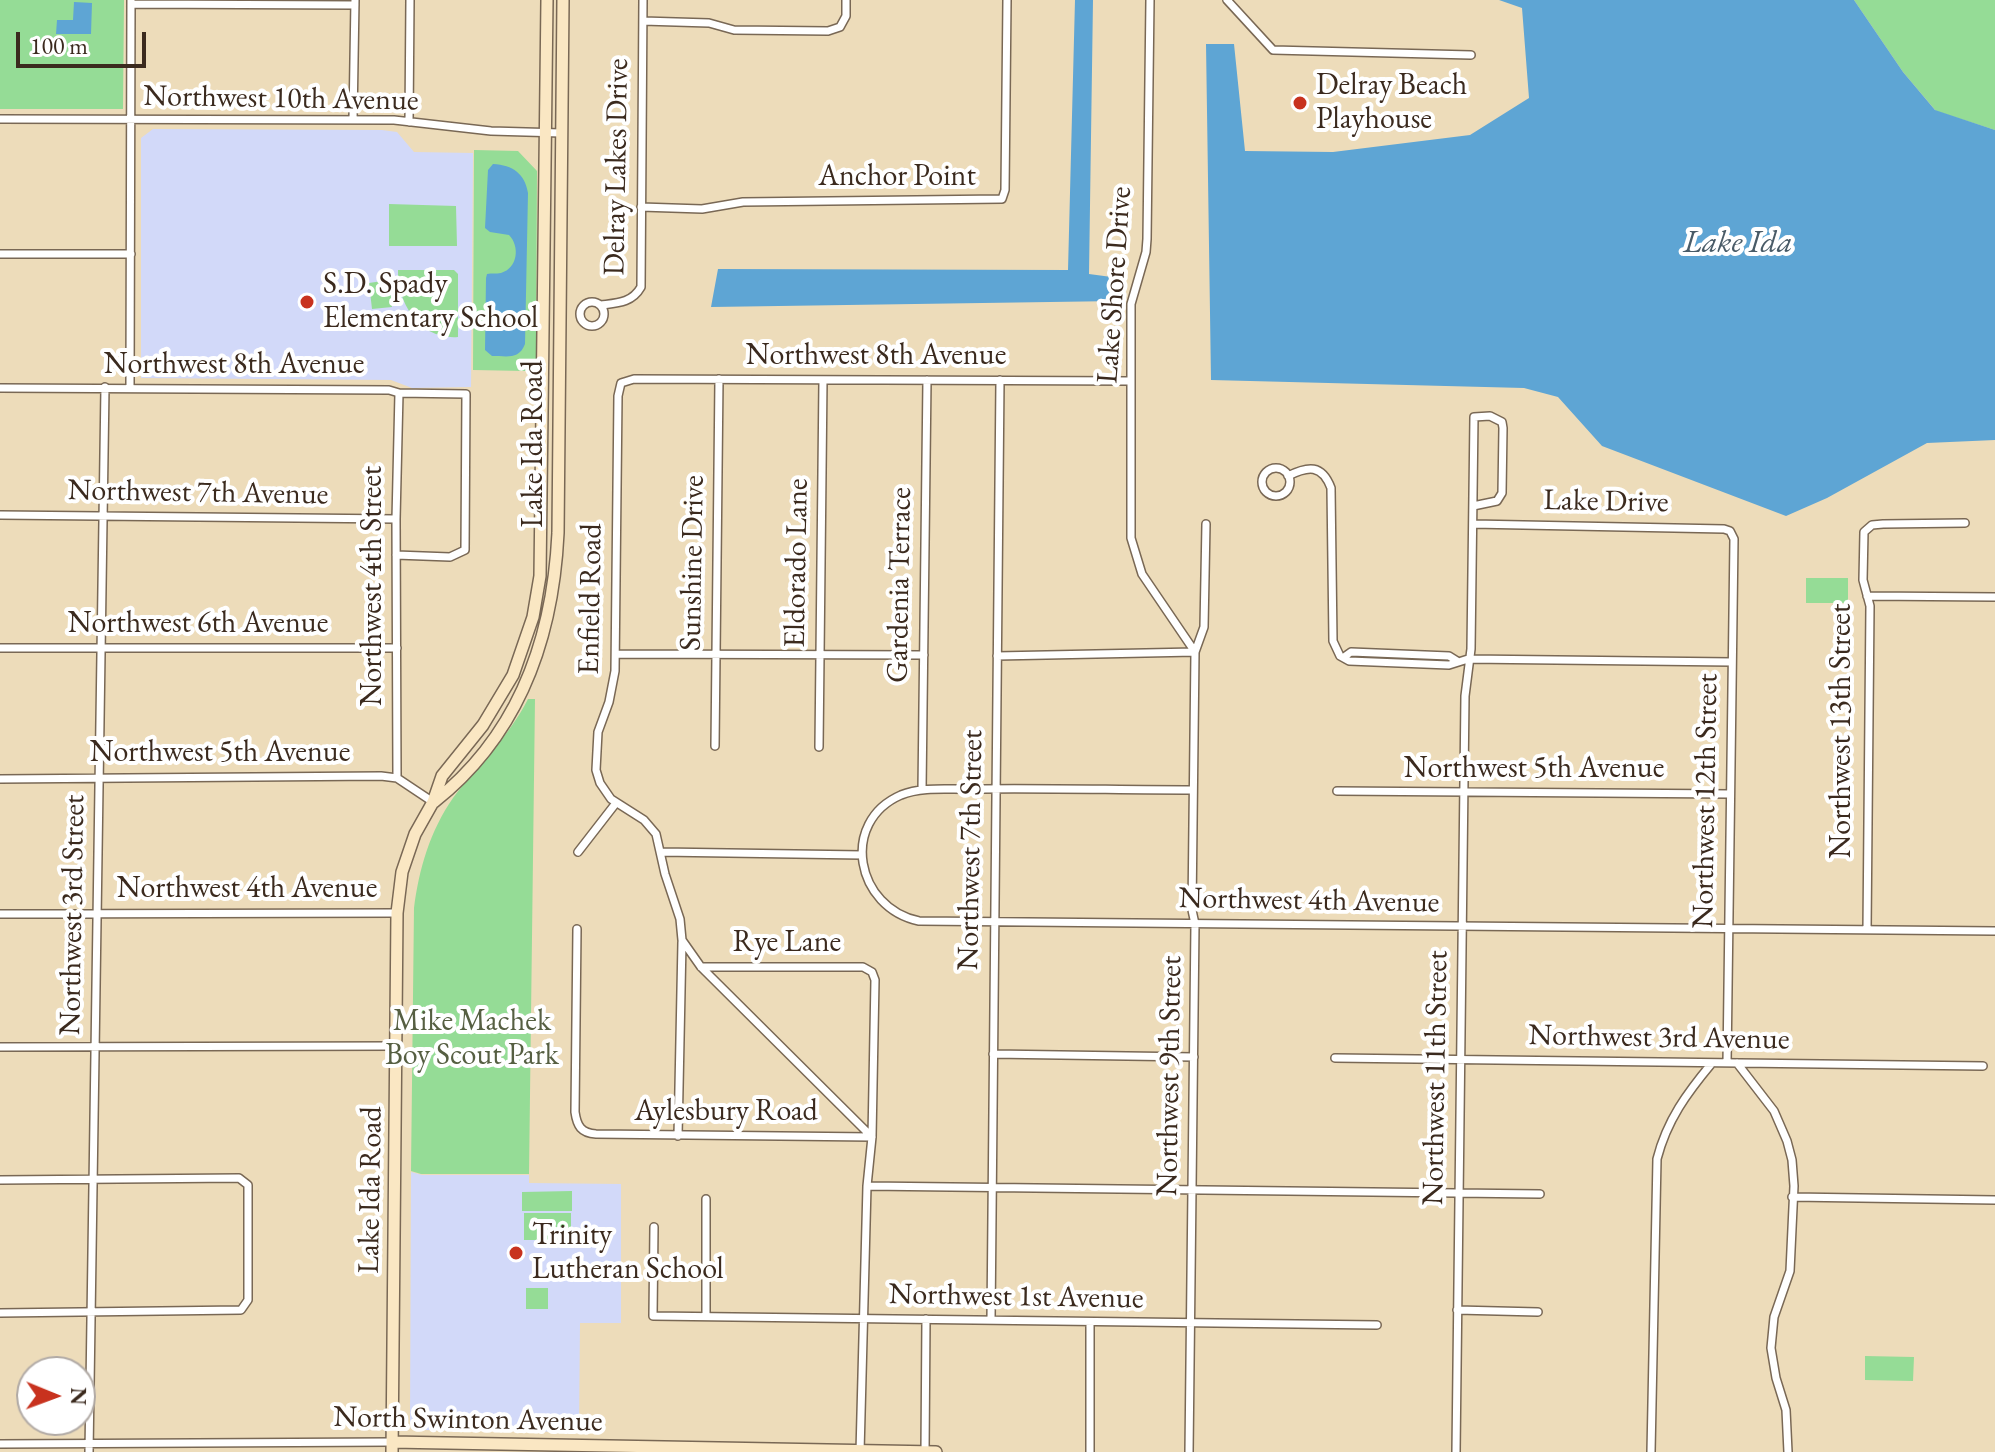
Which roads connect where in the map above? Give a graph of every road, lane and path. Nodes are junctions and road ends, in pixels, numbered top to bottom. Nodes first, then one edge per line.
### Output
1 (410, 0) edge
2 (547, 0) edge
3 (563, 0) edge
4 (643, 0) edge
5 (846, 0) edge
6 (1007, 0) edge
7 (1150, 0) edge
8 (1227, 0) edge
9 (131, 2) edge
10 (355, 3) edge
11 (643, 21) junction
12 (1471, 55) dead end
13 (0, 119) edge
14 (132, 120) junction
15 (353, 120) junction
16 (409, 122) junction
17 (546, 133) junction
18 (561, 133) junction
19 (641, 207) junction
20 (0, 254) edge
21 (131, 254) junction
22 (601, 305) dead end
23 (544, 379) junction
24 (719, 379) junction
25 (823, 380) junction
26 (927, 380) junction
27 (1000, 380) junction
28 (1130, 381) junction
29 (621, 383) joint
30 (105, 387) junction
31 (130, 387) junction
32 (0, 388) edge
33 (399, 393) junction
34 (559, 402) junction
35 (1288, 476) dead end
36 (1473, 506) junction
37 (0, 515) edge
38 (102, 516) junction
39 (396, 519) junction
40 (1965, 523) dead end
41 (1206, 524) dead end
42 (1473, 524) junction
43 (1734, 539) joint
44 (542, 551) junction
45 (557, 552) junction
46 (396, 555) junction
47 (1867, 596) junction
48 (1995, 597) edge
49 (0, 648) edge
50 (100, 648) junction
51 (397, 648) junction
52 (1195, 652) junction
53 (716, 653) junction
54 (616, 654) junction
55 (820, 654) junction
56 (924, 655) junction
57 (997, 656) junction
58 (1468, 659) junction
59 (1732, 662) junction
60 (715, 746) dead end
61 (819, 747) dead end
62 (99, 778) junction
63 (397, 778) junction
64 (0, 779) edge
65 (996, 789) junction
66 (922, 790) junction
67 (1193, 790) junction
68 (1337, 791) dead end
69 (1464, 792) junction
70 (1730, 794) junction
71 (433, 802) junction
72 (616, 803) junction
73 (578, 852) dead end
74 (661, 852) junction
75 (862, 855) junction
76 (397, 913) junction
77 (0, 914) edge
78 (96, 914) junction
79 (995, 922) junction
80 (1195, 924) junction
81 (1462, 927) junction
82 (577, 929) dead end
83 (1729, 929) junction
84 (1867, 930) junction
85 (1995, 931) edge
86 (682, 940) junction
87 (701, 967) junction
88 (94, 1046) junction
89 (396, 1046) junction
90 (0, 1047) edge
91 (993, 1054) junction
92 (1194, 1057) junction
93 (1335, 1058) dead end
94 (1460, 1059) junction
95 (1712, 1062) junction
96 (1727, 1063) junction
97 (1737, 1063) junction
98 (1983, 1066) dead end
99 (678, 1136) junction
100 (872, 1137) junction
101 (0, 1180) edge
102 (92, 1180) junction
103 (867, 1186) junction
104 (992, 1187) junction
105 (1192, 1190) junction
106 (1458, 1193) junction
107 (1540, 1194) dead end
108 (1792, 1197) junction
109 (706, 1199) dead end
110 (1995, 1200) edge
111 (654, 1227) dead end
112 (1457, 1310) junction
113 (91, 1312) junction
114 (1538, 1312) dead end
115 (0, 1313) edge
116 (706, 1315) junction
117 (865, 1318) junction
118 (926, 1319) junction
119 (991, 1320) junction
120 (1090, 1322) junction
121 (1191, 1323) junction
122 (1377, 1325) dead end
123 (0, 1444) edge
124 (392, 1447) edge
125 (508, 1447) edge
126 (89, 1448) edge
127 (713, 1450) edge
128 (860, 1451) edge
129 (925, 1452) edge
130 (936, 1452) edge
131 (1090, 1452) edge
132 (1189, 1452) edge
133 (1456, 1452) edge
134 (1651, 1452) edge
135 (1788, 1452) edge

1 - 16 street
2 - 17 street, Lake Ida Road
3 - 18 street, Lake Ida Road
4 - 11 street, Delray Lakes Drive
5 - 11 street
6 - 19 street, Anchor Point
7 - 28 street, Lake Shore Drive
8 - 12 street
9 - 10 street
9 - 14 street
10 - 15 street
11 - 19 street, Delray Lakes Drive
13 - 14 street, Northwest 10th Avenue
14 - 15 street, Northwest 10th Avenue
14 - 21 street
15 - 16 street, Northwest 10th Avenue
16 - 17 street, Northwest 10th Avenue
17 - 18 street, Northwest 10th Avenue
17 - 23 street, Lake Ida Road
18 - 34 street, Lake Ida Road
19 - 22 street, Delray Lakes Drive
20 - 21 street
21 - 31 street
23 - 34 street
23 - 44 street, Lake Ida Road
24 - 25 street, Northwest 8th Avenue
24 - 29 street, Northwest 8th Avenue
24 - 53 street, Sunshine Drive
25 - 26 street, Northwest 8th Avenue
25 - 55 street, Eldorado Lane
26 - 27 street, Northwest 8th Avenue
26 - 56 street, Gardenia Terrace
27 - 28 street, Northwest 8th Avenue
27 - 57 street, Northwest 7th Street
28 - 52 street, Lake Shore Drive
29 - 54 street, Enfield Road
30 - 31 street, Northwest 8th Avenue
30 - 32 street, Northwest 8th Avenue
30 - 38 street, Northwest 3rd Street
31 - 33 street, Northwest 8th Avenue
33 - 39 street, Northwest 4th Street
33 - 46 street, Northwest 8th Avenue
34 - 45 street, Lake Ida Road
35 - 58 street
36 - 36 street, Northwest 11th Street
36 - 42 street, Northwest 11th Street
37 - 38 street, Northwest 7th Avenue
38 - 39 street, Northwest 7th Avenue
38 - 50 street, Northwest 3rd Street
39 - 46 street, Northwest 4th Street
40 - 47 street, Northwest 13th Street
41 - 52 street, Northwest 9th Street
42 - 43 street, Lake Drive
42 - 58 street, Northwest 11th Street
43 - 59 street, Northwest 12th Street
44 - 45 street
44 - 71 street, Lake Ida Road
45 - 71 street, Lake Ida Road
46 - 51 street, Northwest 4th Street
47 - 48 street
47 - 84 street, Northwest 13th Street
49 - 50 street, Northwest 6th Avenue
50 - 51 street, Northwest 6th Avenue
50 - 62 street, Northwest 3rd Street
51 - 63 street, Northwest 4th Street
52 - 57 street
52 - 67 street, Northwest 9th Street
53 - 54 street
53 - 55 street
53 - 60 street, Sunshine Drive
54 - 72 street, Enfield Road
55 - 56 street
55 - 61 street, Eldorado Lane
56 - 66 street, Gardenia Terrace
57 - 65 street, Northwest 7th Street
58 - 59 street
58 - 69 street, Northwest 11th Street
59 - 70 street, Northwest 12th Street
62 - 63 street, Northwest 5th Avenue
62 - 64 street, Northwest 5th Avenue
62 - 78 street, Northwest 3rd Street
63 - 71 street
65 - 66 street
65 - 67 street
65 - 79 street, Northwest 7th Street
66 - 75 street
67 - 80 street, Northwest 9th Street
68 - 69 street, Northwest 5th Avenue
69 - 70 street, Northwest 5th Avenue
69 - 81 street, Northwest 11th Street
70 - 83 street, Northwest 12th Street
71 - 76 street, Lake Ida Road
72 - 73 street
72 - 74 street, Enfield Road
74 - 75 street
74 - 86 street, Enfield Road
75 - 79 street, Northwest 4th Avenue
76 - 78 street, Northwest 4th Avenue
76 - 89 street, Lake Ida Road
77 - 78 street, Northwest 4th Avenue
78 - 88 street, Northwest 3rd Street
79 - 80 street, Northwest 4th Avenue
79 - 91 street, Northwest 7th Street
80 - 81 street, Northwest 4th Avenue
80 - 92 street, Northwest 9th Street
81 - 83 street, Northwest 4th Avenue
81 - 94 street, Northwest 11th Street
82 - 99 street, Aylesbury Road
83 - 84 street, Northwest 4th Avenue
83 - 96 street, Northwest 12th Street
84 - 85 street, Northwest 4th Avenue
86 - 87 street, Enfield Road
86 - 99 street
87 - 100 street, Enfield Road
87 - 100 street, Rye Lane
88 - 89 street
88 - 90 street
88 - 102 street, Northwest 3rd Street
89 - 124 street, Lake Ida Road
91 - 92 street
91 - 104 street, Northwest 7th Street
92 - 105 street, Northwest 9th Street
93 - 94 street, Northwest 3rd Avenue
94 - 95 street, Northwest 3rd Avenue
94 - 106 street, Northwest 11th Street
95 - 96 street, Northwest 3rd Avenue
95 - 134 street
96 - 97 street, Northwest 3rd Avenue
97 - 98 street, Northwest 3rd Avenue
97 - 108 street
99 - 100 street, Aylesbury Road
100 - 103 street
101 - 102 street
102 - 113 street, Northwest 3rd Street
102 - 113 street
103 - 104 street
103 - 117 street
104 - 105 street
104 - 119 street, Northwest 7th Street
105 - 106 street
105 - 121 street, Northwest 9th Street
106 - 107 street
106 - 112 street, Northwest 11th Street
108 - 110 street
108 - 135 street
109 - 116 street
111 - 116 street, Northwest 1st Avenue
112 - 114 street
112 - 133 street, Northwest 11th Street
113 - 115 street
113 - 126 street, Northwest 3rd Street
116 - 117 street, Northwest 1st Avenue
117 - 118 street, Northwest 1st Avenue
117 - 128 street
118 - 119 street, Northwest 1st Avenue
118 - 129 street
119 - 120 street, Northwest 1st Avenue
120 - 121 street, Northwest 1st Avenue
120 - 131 street
121 - 122 street, Northwest 1st Avenue
121 - 132 street, Northwest 9th Street
123 - 126 street, North Swinton Avenue
124 - 125 street, North Swinton Avenue
124 - 126 street, North Swinton Avenue
125 - 127 street, North Swinton Avenue
127 - 128 street, North Swinton Avenue
128 - 129 street, North Swinton Avenue
129 - 130 street, North Swinton Avenue

